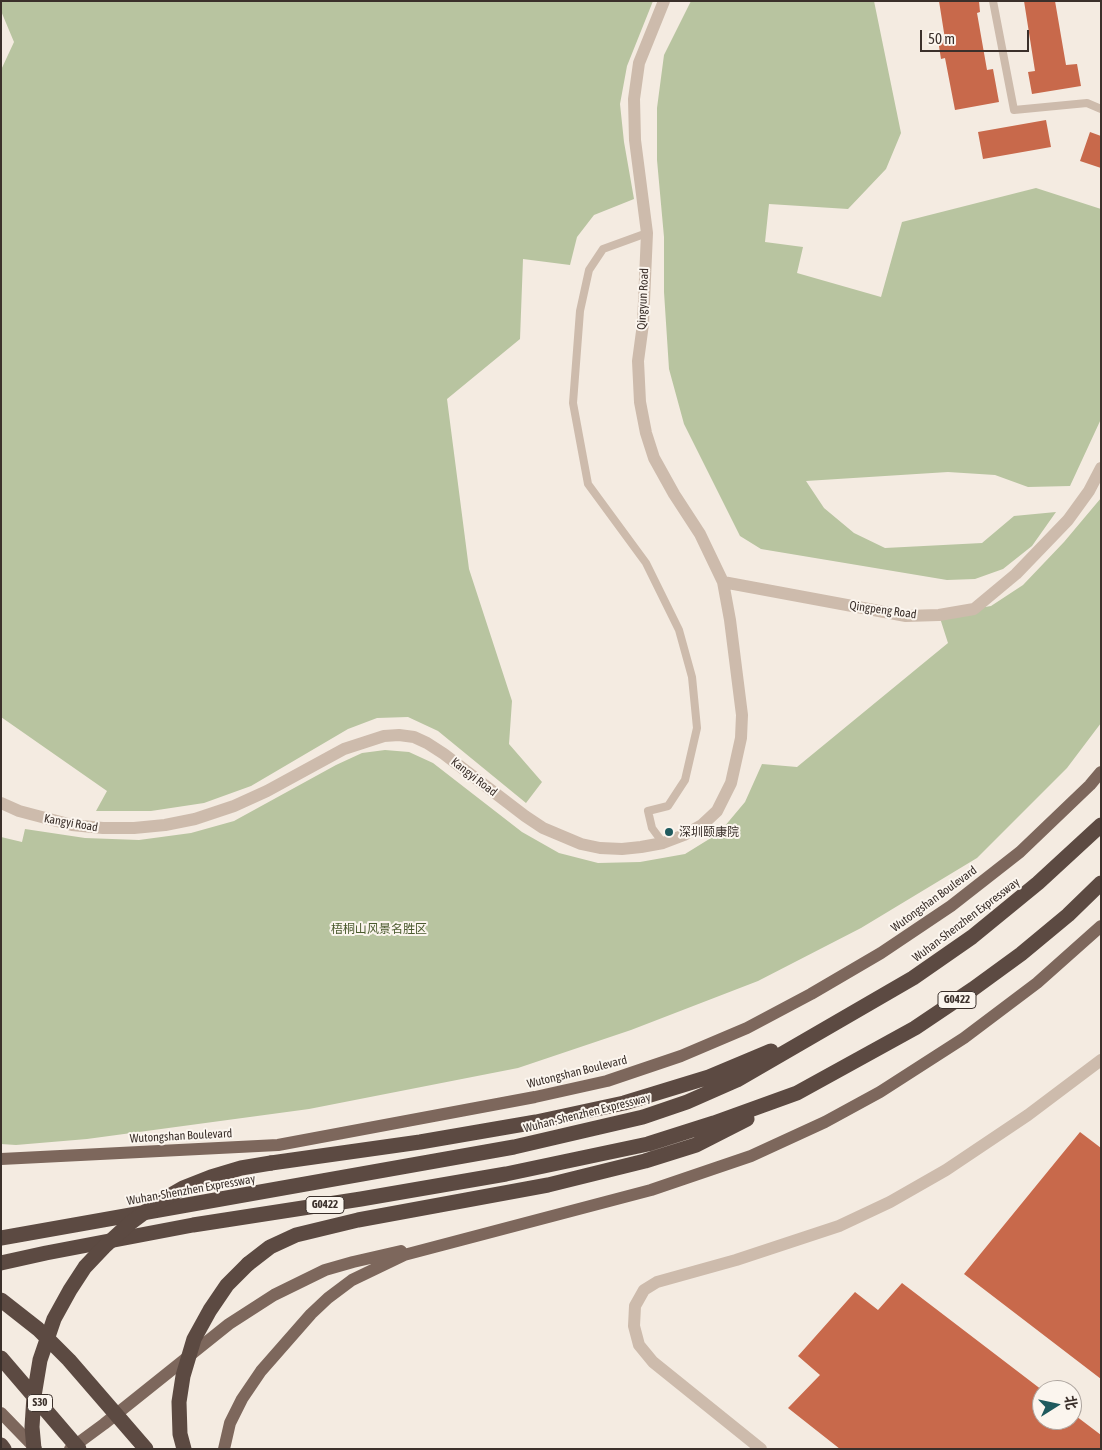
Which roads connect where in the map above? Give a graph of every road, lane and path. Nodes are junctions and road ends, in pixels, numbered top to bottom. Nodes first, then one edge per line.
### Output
1 (664, 1) edge
2 (993, 1) edge
3 (1101, 109) edge
4 (646, 233) junction
5 (1101, 468) edge
6 (723, 582) junction
7 (1101, 772) edge
8 (1, 803) edge
9 (1101, 825) edge
10 (663, 843) junction
11 (1101, 883) edge
12 (1101, 894) edge
13 (1068, 915) junction
14 (1101, 926) edge
15 (832, 1025) junction
16 (1101, 1060) edge
17 (797, 1093) junction
18 (1, 1159) edge
19 (1, 1238) edge
20 (455, 1241) junction
21 (1, 1263) edge
22 (1, 1300) edge
23 (1, 1358) edge
24 (34, 1396) junction
25 (1, 1413) edge
26 (1, 1445) edge
27 (4, 1449) edge
28 (35, 1449) edge
29 (70, 1449) edge
30 (80, 1449) edge
31 (146, 1449) edge
32 (184, 1449) edge
33 (224, 1449) edge
34 (761, 1449) edge

1 - 4 street, Qingyun Road
2 - 3 lane
4 - 6 street, Qingyun Road
4 - 10 lane
5 - 6 street, Qingpeng Road
6 - 10 street, Kangyi Road
7 - 18 main road, Wutongshan Boulevard
8 - 10 street, Kangyi Road
9 - 15 highway, Wuhan-Shenzhen Expressway / G0422
11 - 13 highway, G0422
12 - 13 highway
13 - 17 highway, G0422
14 - 20 main road
15 - 19 highway, Wuhan-Shenzhen Expressway / G0422, bridge
15 - 24 highway, bridge
16 - 34 street
17 - 21 highway, G0422, bridge
17 - 32 highway, bridge
20 - 29 main road, bridge
20 - 33 main road
22 - 31 highway, bridge
23 - 24 highway, S30, bridge
24 - 28 highway, bridge
24 - 30 highway, S30, bridge
25 - 28 main road
26 - 27 highway

